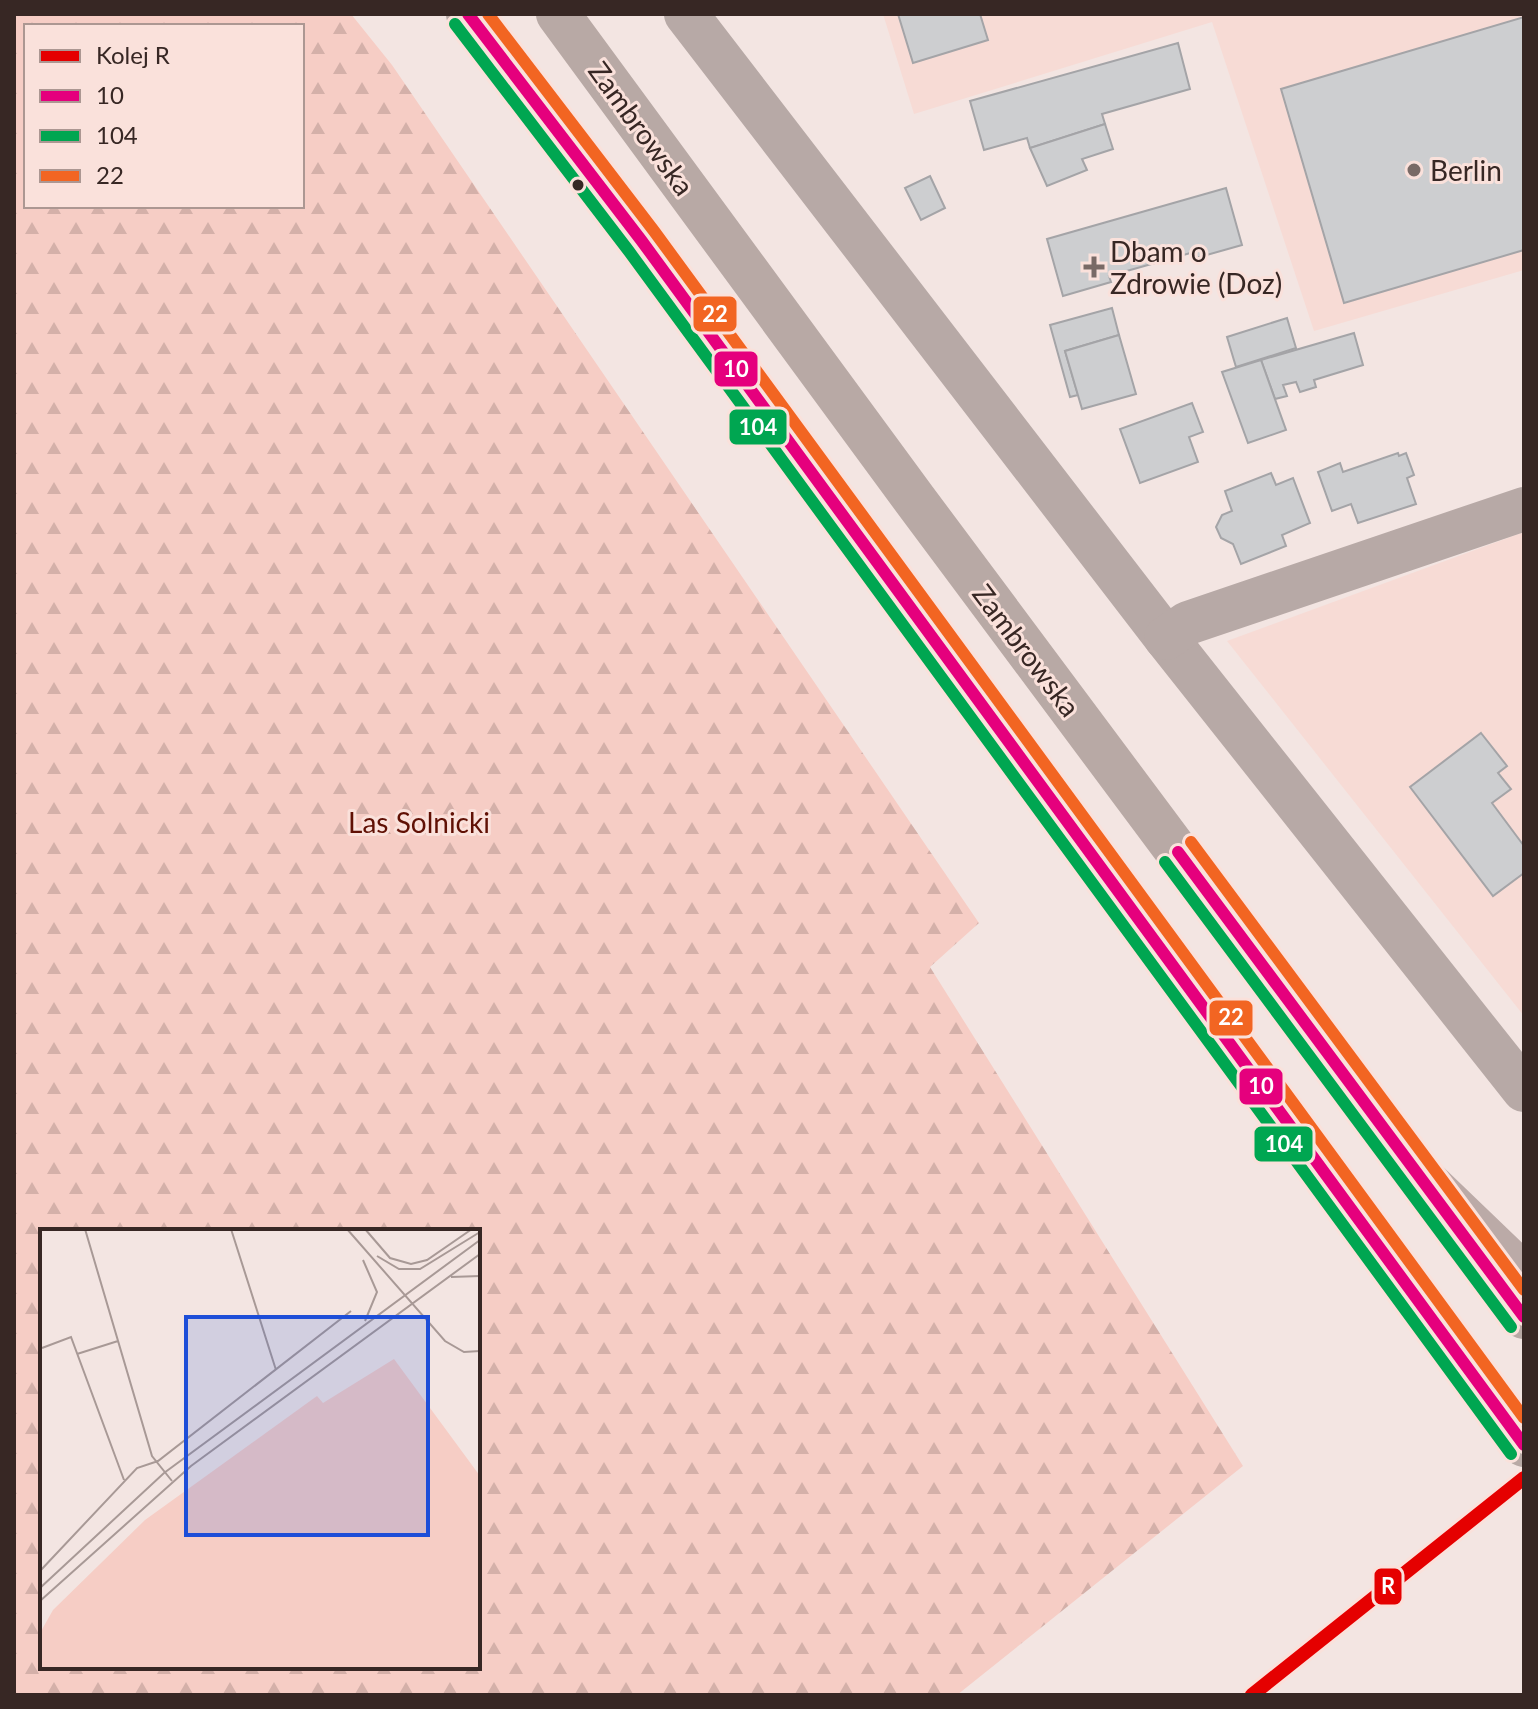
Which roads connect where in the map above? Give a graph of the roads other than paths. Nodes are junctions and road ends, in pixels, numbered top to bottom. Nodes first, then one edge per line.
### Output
1 (468, 14) edge
2 (558, 14) edge
3 (686, 14) edge
4 (1524, 509) edge
5 (1166, 638) junction
6 (1524, 1090) edge
7 (1511, 1279) edge
8 (1524, 1317) edge
9 (1517, 1435) edge

1 - 9 main road
2 - 7 main road, Zambrowska
3 - 5 street
4 - 5 street
5 - 6 street
7 - 8 main road

